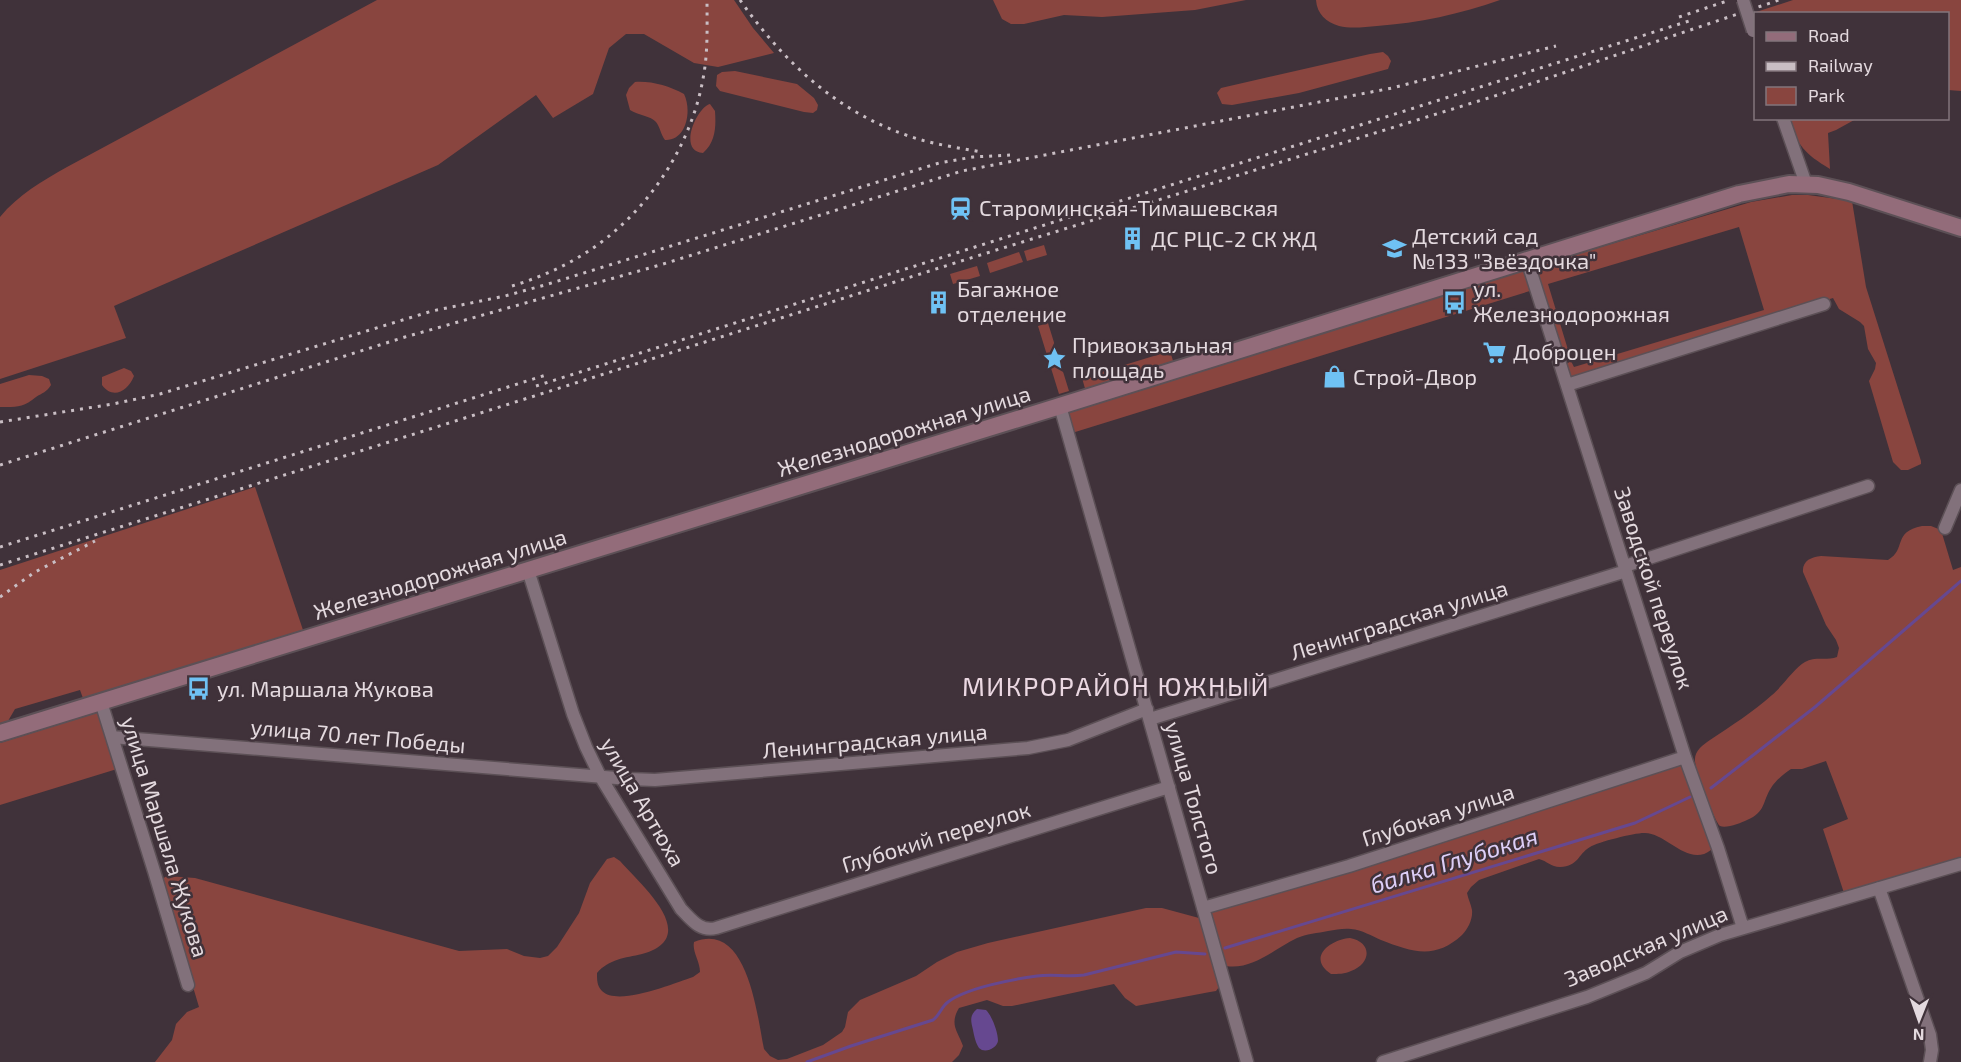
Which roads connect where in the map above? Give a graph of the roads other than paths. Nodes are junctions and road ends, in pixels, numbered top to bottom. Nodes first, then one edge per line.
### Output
1 (1743, 0) edge
2 (1754, 34) edge
3 (1784, 120) edge
4 (1806, 184) junction
5 (1961, 228) edge
6 (1527, 261) junction
7 (1824, 304) dead end
8 (1567, 385) junction
9 (1060, 406) junction
10 (1868, 486) dead end
11 (1961, 489) edge
12 (1945, 528) dead end
13 (1625, 569) junction
14 (528, 570) junction
15 (101, 702) junction
16 (1148, 714) junction
17 (0, 733) edge
18 (112, 737) junction
19 (1685, 757) junction
20 (600, 776) junction
21 (1169, 787) junction
22 (1961, 864) edge
23 (1879, 888) junction
24 (1203, 908) junction
25 (716, 928) joint
26 (1743, 928) junction
27 (188, 985) dead end
28 (1247, 1062) edge
29 (1383, 1062) edge
30 (1930, 1062) edge

1 - 2 street, bridge
3 - 4 street
4 - 5 main road, Железнодорожная улица
4 - 6 main road, Железнодорожная улица
6 - 8 street, Заводской переулок
6 - 9 main road, Железнодорожная улица
7 - 8 street
8 - 13 street, Заводской переулок
9 - 14 main road, Железнодорожная улица
9 - 16 street, улица Толстого
10 - 13 street, Ленинградская улица
11 - 12 street
13 - 16 street, Ленинградская улица
13 - 19 street, Заводской переулок
14 - 15 main road, Железнодорожная улица
14 - 20 street, улица Артюха
15 - 17 main road, Железнодорожная улица
15 - 18 street, улица Маршала Жукова
16 - 20 street, Ленинградская улица
16 - 21 street, улица Толстого
18 - 20 street, улица 70 лет Победы
18 - 27 street, улица Маршала Жукова
19 - 24 street, Глубокая улица
19 - 26 street, Заводской переулок
20 - 25 street, улица Артюха
21 - 24 street, улица Толстого
21 - 25 street, Глубокий переулок
22 - 23 street, Заводская улица
23 - 26 street, Заводская улица
23 - 30 street
24 - 28 street, улица Толстого
26 - 29 street, Заводская улица

